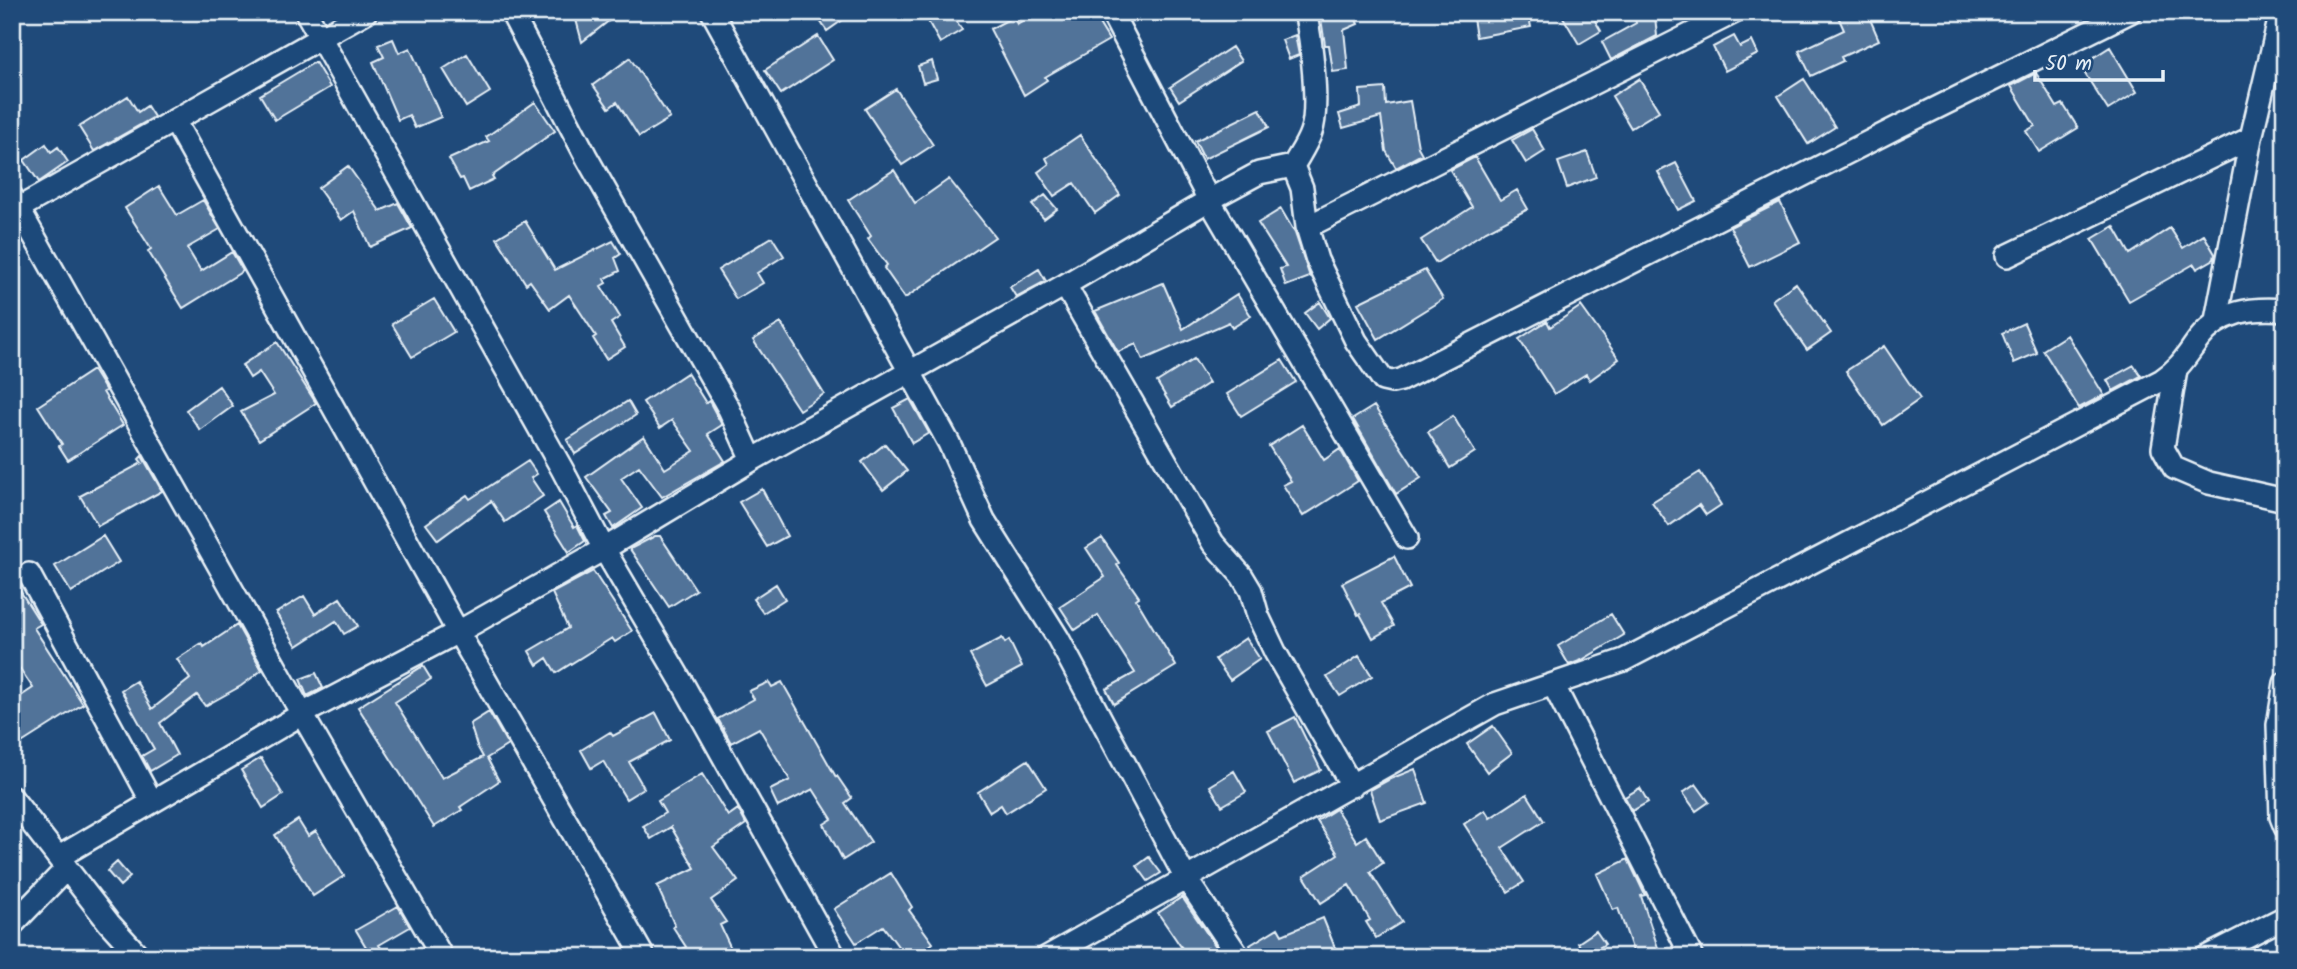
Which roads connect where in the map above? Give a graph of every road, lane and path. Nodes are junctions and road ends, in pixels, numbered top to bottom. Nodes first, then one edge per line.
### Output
1 (306, 12) edge
2 (366, 12) edge
3 (511, 12) edge
4 (712, 12) edge
5 (1111, 12) edge
6 (1305, 12) edge
7 (1734, 12) edge
8 (2130, 12) edge
9 (2281, 12) edge
10 (320, 37) junction
11 (175, 122) junction
12 (2251, 138) junction
13 (1293, 166) junction
14 (1209, 200) junction
15 (14, 206) edge
16 (1307, 227) junction
17 (2007, 256) dead end
18 (1065, 285) junction
19 (2285, 310) edge
20 (2216, 320) junction
21 (2176, 370) junction
22 (909, 374) junction
23 (752, 460) junction
24 (2285, 500) edge
25 (1407, 538) dead end
26 (604, 549) junction
27 (29, 574) dead end
28 (458, 632) junction
29 (2285, 683) edge
30 (1553, 686) junction
31 (302, 714) junction
32 (1352, 786) junction
33 (12, 798) edge
34 (152, 802) junction
35 (2285, 827) edge
36 (63, 862) junction
37 (1185, 877) junction
38 (2285, 917) edge
39 (12, 925) edge
40 (140, 957) edge
41 (442, 957) edge
42 (644, 957) edge
43 (835, 957) edge
44 (1047, 957) edge
45 (1239, 957) edge
46 (1692, 957) edge
47 (2206, 957) edge

1 - 10 street
2 - 10 street
3 - 23 street
4 - 22 street
5 - 14 street
6 - 13 street
7 - 16 street
8 - 16 street
9 - 12 street
10 - 11 street
10 - 26 street
11 - 15 street
11 - 28 street
12 - 17 street
12 - 20 street
13 - 14 street
13 - 16 street
14 - 18 street
14 - 25 street
15 - 31 street
18 - 22 street
18 - 32 street
19 - 20 street
20 - 21 street
21 - 24 street
21 - 30 street
22 - 23 street
22 - 37 street
23 - 26 street
26 - 28 street
26 - 43 street
27 - 34 street
28 - 31 street
28 - 42 street
29 - 35 street
30 - 32 street
30 - 46 street
31 - 34 street
31 - 41 street
32 - 37 street
33 - 36 street
34 - 36 street
36 - 39 street
36 - 40 street
37 - 44 street
37 - 45 street
38 - 47 street

